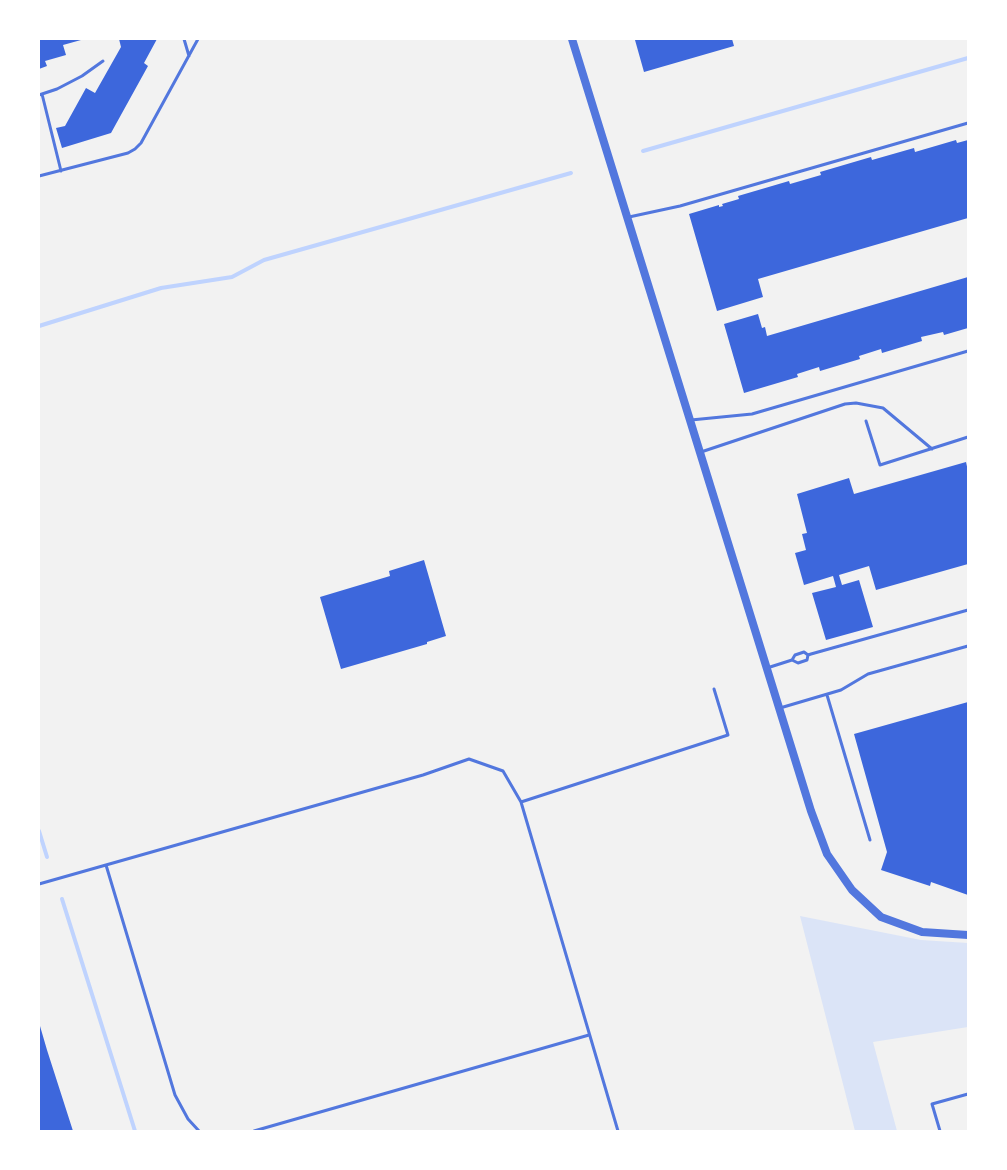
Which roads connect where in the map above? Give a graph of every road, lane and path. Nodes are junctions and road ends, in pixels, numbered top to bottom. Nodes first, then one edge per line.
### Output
1 (184, 39) edge
2 (198, 39) edge
3 (572, 39) edge
4 (189, 57) junction
5 (103, 61) dead end
6 (41, 94) edge
7 (968, 123) edge
8 (61, 171) junction
9 (39, 176) edge
10 (627, 217) junction
11 (968, 351) edge
12 (690, 420) junction
13 (866, 421) dead end
14 (968, 437) edge
15 (932, 449) junction
16 (700, 453) junction
17 (968, 610) edge
18 (968, 646) edge
19 (808, 655) junction
20 (792, 660) junction
21 (766, 668) junction
22 (714, 689) dead end
23 (827, 694) junction
24 (779, 708) junction
25 (521, 802) junction
26 (870, 840) dead end
27 (106, 865) junction
28 (39, 884) edge
29 (968, 935) edge
30 (589, 1035) junction
31 (968, 1094) edge
32 (199, 1131) edge
33 (254, 1131) edge
34 (618, 1131) edge
35 (940, 1131) edge

1 - 4 lane
2 - 4 lane
3 - 10 street
4 - 8 lane
5 - 6 lane
6 - 8 lane
7 - 10 lane
8 - 9 lane
10 - 12 street
11 - 12 lane
12 - 16 street
13 - 15 lane
14 - 15 lane
15 - 16 lane
16 - 21 street
17 - 19 lane
18 - 23 lane
19 - 20 lane
19 - 20 lane
20 - 21 lane
21 - 24 street
22 - 25 lane
23 - 24 lane
23 - 26 lane
24 - 29 street
25 - 27 lane
25 - 30 lane
27 - 28 lane
27 - 32 lane
30 - 33 lane
30 - 34 lane
31 - 35 lane

